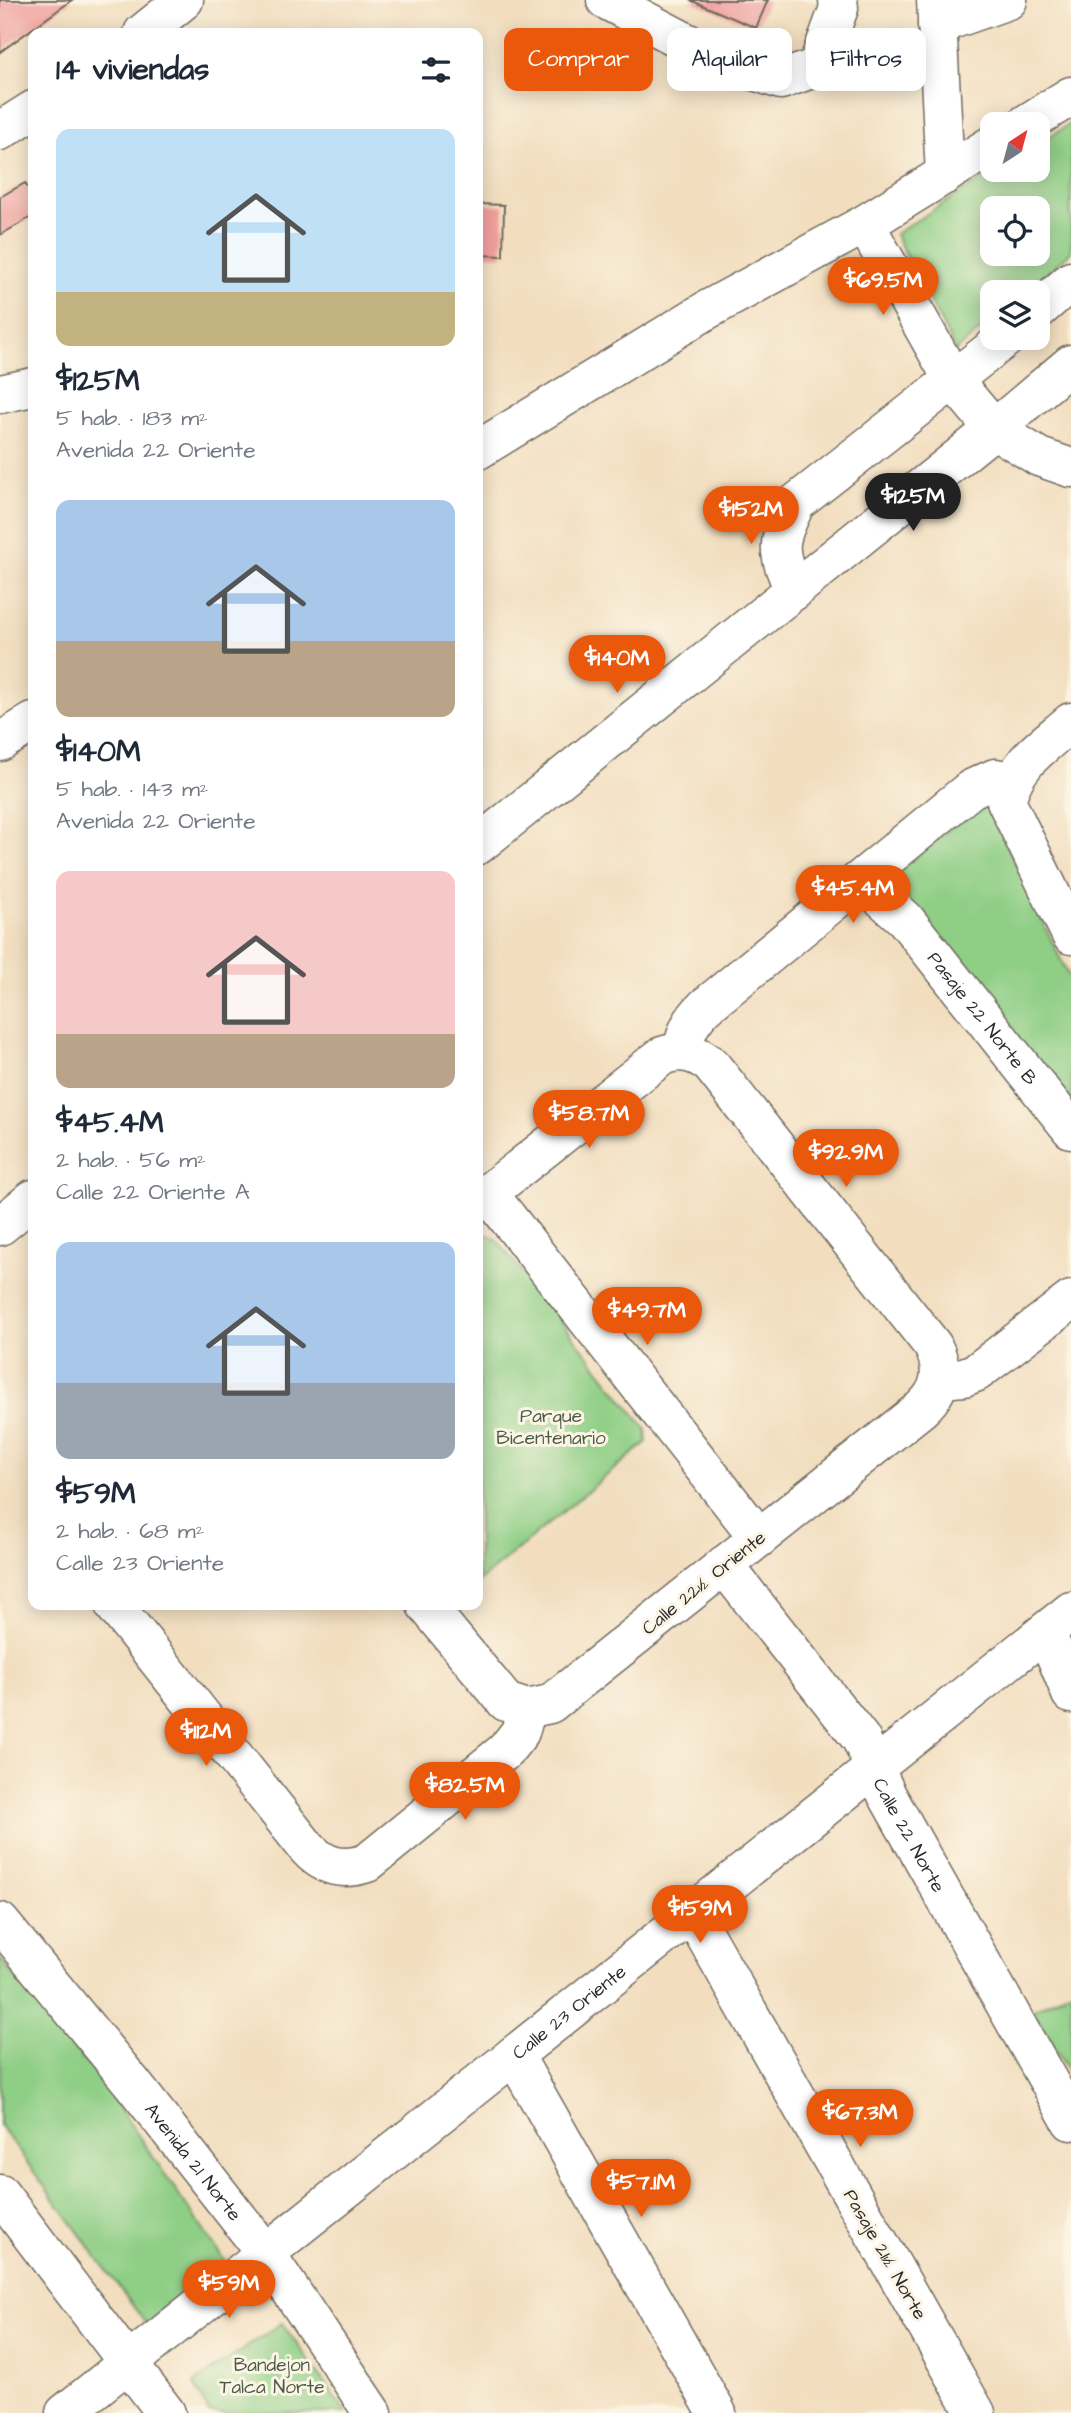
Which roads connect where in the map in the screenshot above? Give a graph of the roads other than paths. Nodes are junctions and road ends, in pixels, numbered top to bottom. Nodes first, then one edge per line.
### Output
1 (184, 0) edge
2 (606, 0) edge
3 (838, 0) edge
4 (1008, 0) edge
5 (937, 12) edge
6 (149, 28) edge
7 (1071, 96) edge
8 (1045, 112) edge
9 (28, 113) edge
10 (0, 131) edge
11 (980, 153) edge
12 (945, 175) junction
13 (865, 224) junction
14 (1071, 281) edge
15 (1050, 299) edge
16 (991, 350) edge
17 (1071, 364) edge
18 (953, 380) junction
19 (28, 388) edge
20 (0, 394) edge
21 (994, 429) junction
22 (483, 447) edge
23 (1071, 468) edge
24 (794, 591) junction
25 (1071, 722) edge
26 (28, 725) edge
27 (0, 742) edge
28 (1011, 781) junction
29 (483, 841) edge
30 (858, 882) junction
31 (1071, 935) edge
32 (683, 1051) junction
33 (1071, 1129) edge
34 (483, 1197) edge
35 (28, 1203) edge
36 (0, 1226) edge
37 (1071, 1300) edge
38 (940, 1380) junction
39 (759, 1538) junction
40 (724, 1566) junction
41 (118, 1610) edge
42 (430, 1610) edge
43 (1058, 1621) edge
44 (1071, 1694) edge
45 (527, 1709) junction
46 (874, 1768) junction
47 (692, 1913) junction
48 (0, 1922) edge
49 (514, 2055) junction
50 (1071, 2121) edge
51 (0, 2194) edge
52 (265, 2252) junction
53 (129, 2362) junction
54 (65, 2413) edge
55 (166, 2413) edge
56 (373, 2413) edge
57 (717, 2413) edge
58 (976, 2413) edge

1 - 6 street
2 - 3 street
4 - 5 street
5 - 12 street
7 - 8 street
9 - 10 street
11 - 12 street
12 - 13 street
13 - 18 street
13 - 22 street
14 - 15 street
16 - 18 street
17 - 21 street
18 - 21 street
18 - 24 street
19 - 20 street
21 - 23 street
21 - 24 street
24 - 29 street
25 - 28 street
26 - 27 street
28 - 30 street
28 - 31 street
30 - 32 street
30 - 33 street, Pasaje 22 Norte B
32 - 34 street
32 - 38 street
34 - 39 street
35 - 36 street
37 - 38 street
38 - 39 street, Calle 22½ Oriente
39 - 40 street, Calle 22½ Oriente
40 - 45 street, Calle 22½ Oriente
40 - 46 street, Calle 22 Norte
41 - 45 street
42 - 45 street
43 - 44 street
43 - 46 street, Calle 23 Oriente
46 - 47 street, Calle 23 Oriente
46 - 50 street, Calle 22 Norte
47 - 49 street, Calle 23 Oriente
47 - 58 street, Pasaje 21½ Norte
48 - 52 street, Avenida 21 Norte
49 - 52 street, Calle 23 Oriente
49 - 57 street
51 - 53 street
52 - 53 street, Calle 23 Oriente
52 - 56 street, Avenida 21 Norte
53 - 54 street, Calle 23 Oriente
53 - 55 street

